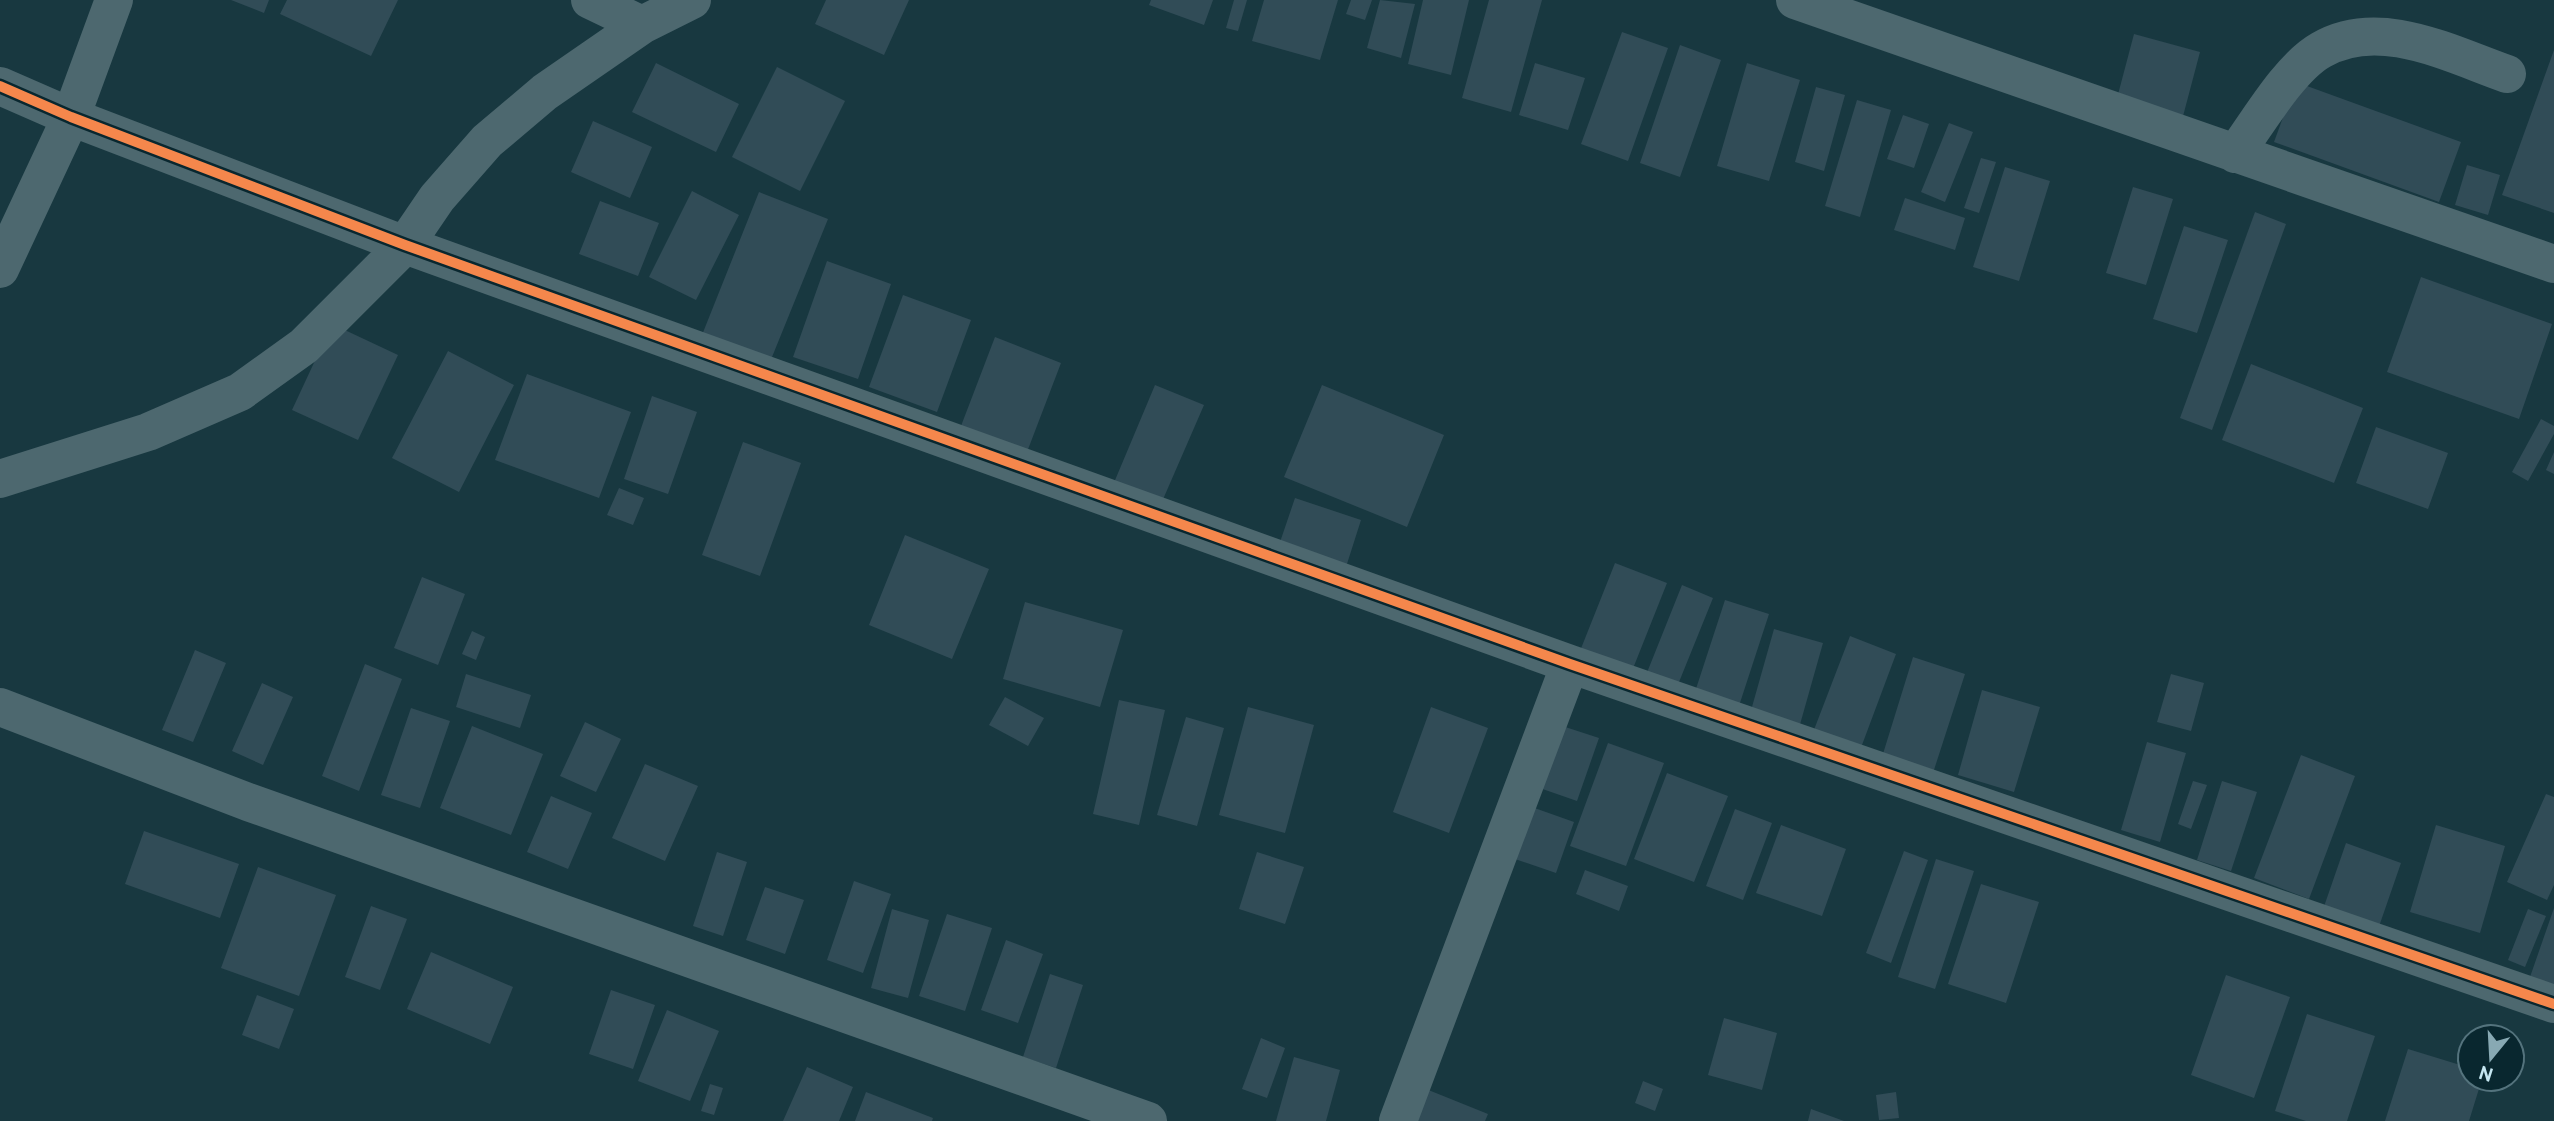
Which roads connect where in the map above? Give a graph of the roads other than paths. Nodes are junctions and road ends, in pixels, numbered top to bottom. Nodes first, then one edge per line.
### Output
1 (114, 0) edge
2 (590, 0) edge
3 (692, 0) edge
4 (1795, 0) edge
5 (642, 25) junction
6 (2507, 74) dead end
7 (0, 86) edge
8 (71, 117) junction
9 (2235, 154) junction
10 (405, 245) junction
11 (2554, 264) edge
12 (0, 269) edge
13 (0, 479) edge
14 (1570, 664) junction
15 (0, 707) edge
16 (2554, 1004) edge
17 (1148, 1121) edge
18 (1398, 1121) edge

1 - 8 street
2 - 5 street
3 - 5 street
4 - 9 street
5 - 10 street
6 - 9 street
7 - 8 street
8 - 10 street
8 - 12 street
9 - 11 street
10 - 13 street
10 - 14 street
14 - 16 street
14 - 18 street
15 - 17 street

